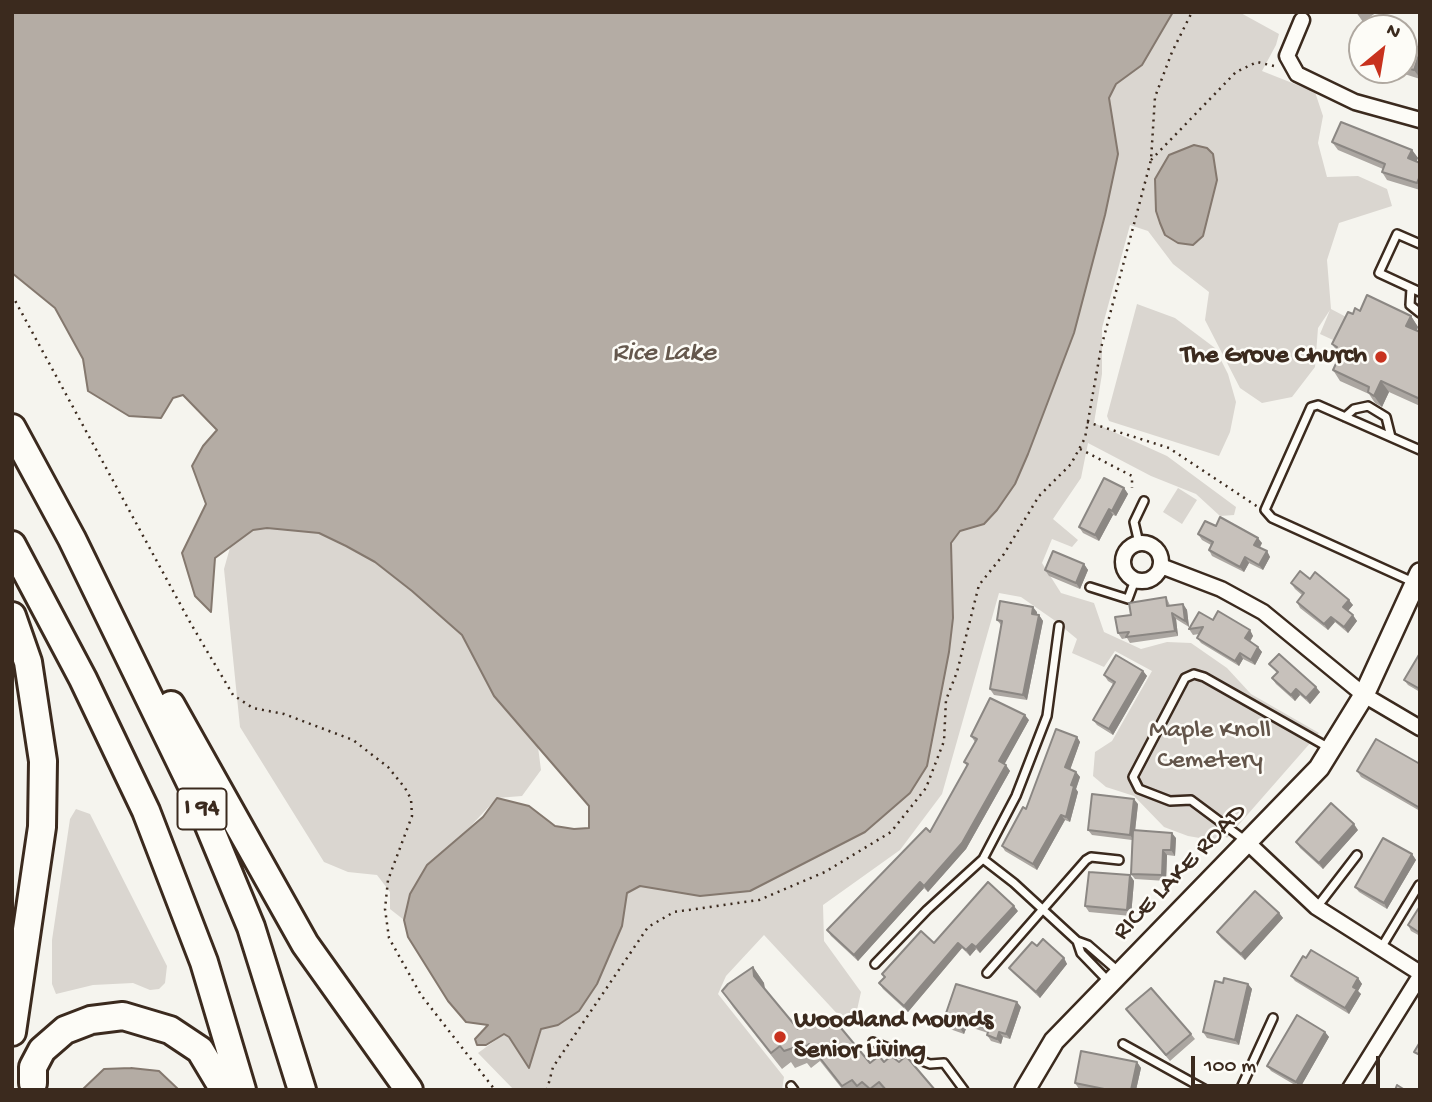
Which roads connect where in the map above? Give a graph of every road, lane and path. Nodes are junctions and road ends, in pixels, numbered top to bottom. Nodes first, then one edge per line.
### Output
1 (1192, 12) edge
2 (1302, 20) dead end
3 (1288, 63) junction
4 (1420, 120) edge
5 (1151, 160) junction
6 (1420, 244) edge
7 (1411, 288) junction
8 (1420, 292) edge
9 (12, 295) edge
10 (1420, 313) edge
11 (1345, 417) junction
12 (1087, 422) junction
13 (12, 428) edge
14 (1391, 437) junction
15 (1080, 449) junction
16 (1420, 450) edge
17 (1132, 488) dead end
18 (1144, 501) dead end
19 (1265, 510) junction
20 (72, 540) junction
21 (1139, 543) junction
22 (12, 545) edge
23 (1161, 566) junction
24 (1417, 578) edge
25 (1135, 580) junction
26 (1090, 587) dead end
27 (12, 616) edge
28 (1059, 626) dead end
29 (1364, 695) junction
30 (1420, 728) edge
31 (1331, 750) junction
32 (1248, 843) junction
33 (1357, 855) dead end
34 (983, 859) junction
35 (1119, 860) dead end
36 (1419, 885) edge
37 (1317, 907) junction
38 (1045, 910) junction
39 (1077, 941) junction
40 (1380, 949) junction
41 (875, 964) dead end
42 (987, 973) dead end
43 (1420, 974) edge
44 (1115, 978) junction
45 (1273, 1018) dead end
46 (12, 1032) edge
47 (873, 1042) dead end
48 (1123, 1044) dead end
49 (32, 1087) edge
50 (212, 1090) edge
51 (225, 1090) edge
52 (242, 1090) edge
53 (302, 1090) edge
54 (409, 1090) edge
55 (495, 1090) edge
56 (547, 1090) edge
57 (964, 1090) edge
58 (1025, 1090) edge
59 (1206, 1090) edge
60 (1240, 1090) edge
61 (1349, 1090) edge

1 - 5 path
2 - 3 street
3 - 4 street
3 - 5 path
5 - 12 path
6 - 7 lane
7 - 8 lane
7 - 10 lane
9 - 55 path
11 - 14 lane
11 - 14 lane
11 - 19 lane
12 - 15 path
12 - 19 path
13 - 20 highway, I 94
14 - 16 lane
15 - 17 path
15 - 56 path
18 - 21 lane
19 - 24 lane
20 - 53 highway, I 94
20 - 54 highway
21 - 23 street
21 - 25 street
22 - 52 highway, I 94
23 - 25 street
23 - 29 street
24 - 29 street, RICE LAKE ROAD
25 - 26 lane
27 - 46 highway
28 - 34 lane
29 - 30 street
29 - 31 street, RICE LAKE ROAD
31 - 32 street, RICE LAKE ROAD
31 - 32 lane
32 - 37 street
32 - 44 street, RICE LAKE ROAD
33 - 37 lane
34 - 38 lane
34 - 41 lane
35 - 38 lane
36 - 40 lane
37 - 40 street
38 - 39 lane
38 - 42 lane
39 - 44 lane
39 - 44 lane
40 - 43 street
43 - 61 street
44 - 58 street, RICE LAKE ROAD
45 - 60 lane
47 - 57 lane
48 - 59 lane
49 - 50 highway
49 - 51 highway

